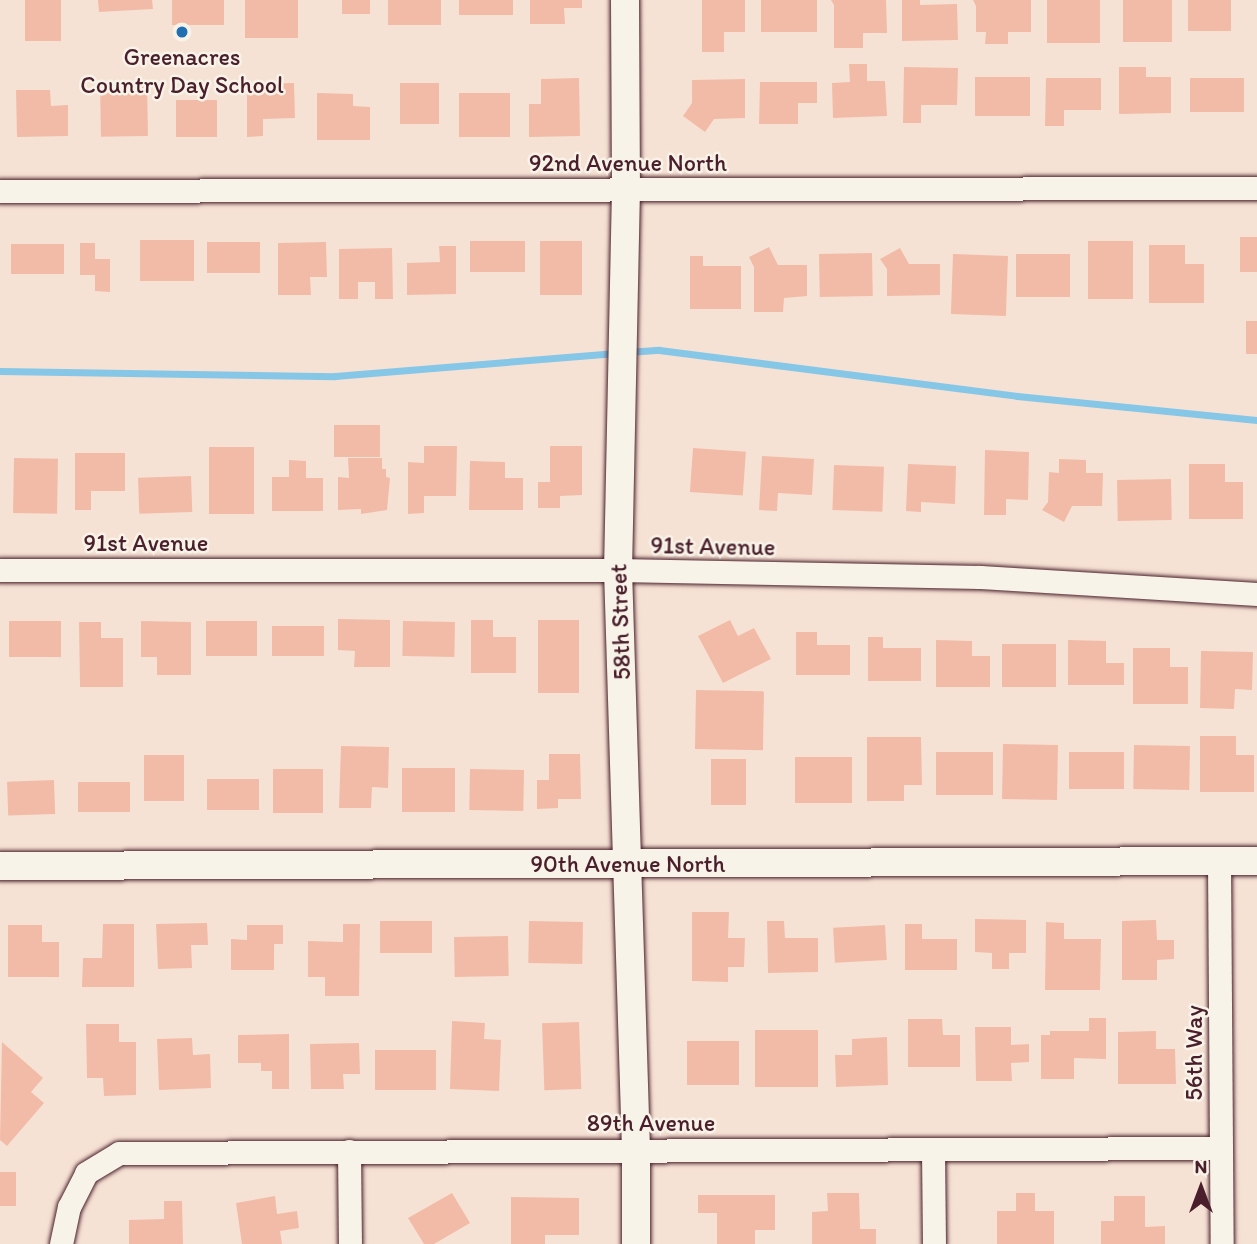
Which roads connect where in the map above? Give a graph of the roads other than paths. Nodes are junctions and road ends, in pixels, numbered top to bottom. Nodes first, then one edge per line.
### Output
1 (625, 0) edge
2 (1257, 188) edge
3 (626, 189) junction
4 (0, 191) edge
5 (0, 570) edge
6 (618, 570) junction
7 (1257, 593) edge
8 (1257, 861) edge
9 (1219, 862) junction
10 (628, 864) junction
11 (0, 866) edge
12 (1221, 1148) junction
13 (636, 1149) junction
14 (933, 1150) junction
15 (349, 1151) junction
16 (61, 1244) edge
17 (349, 1244) edge
18 (636, 1244) edge
19 (934, 1244) edge
20 (1223, 1244) edge

1 - 3 street, 58th Street
2 - 3 street, 92nd Avenue North
3 - 4 street, 92nd Avenue North
3 - 6 street, 58th Street
5 - 6 street, 91st Avenue
6 - 7 street, 91st Avenue
6 - 10 street, 58th Street
8 - 9 street, 90th Avenue North
9 - 10 street, 90th Avenue North
9 - 12 street, 56th Way
10 - 11 street, 90th Avenue North
10 - 13 street, 58th Street
12 - 14 street, 89th Avenue
12 - 20 street, 56th Way
13 - 14 street, 89th Avenue
13 - 15 street, 89th Avenue
13 - 18 street, 58th Street
14 - 19 street
15 - 16 street, 89th Avenue
15 - 17 street

